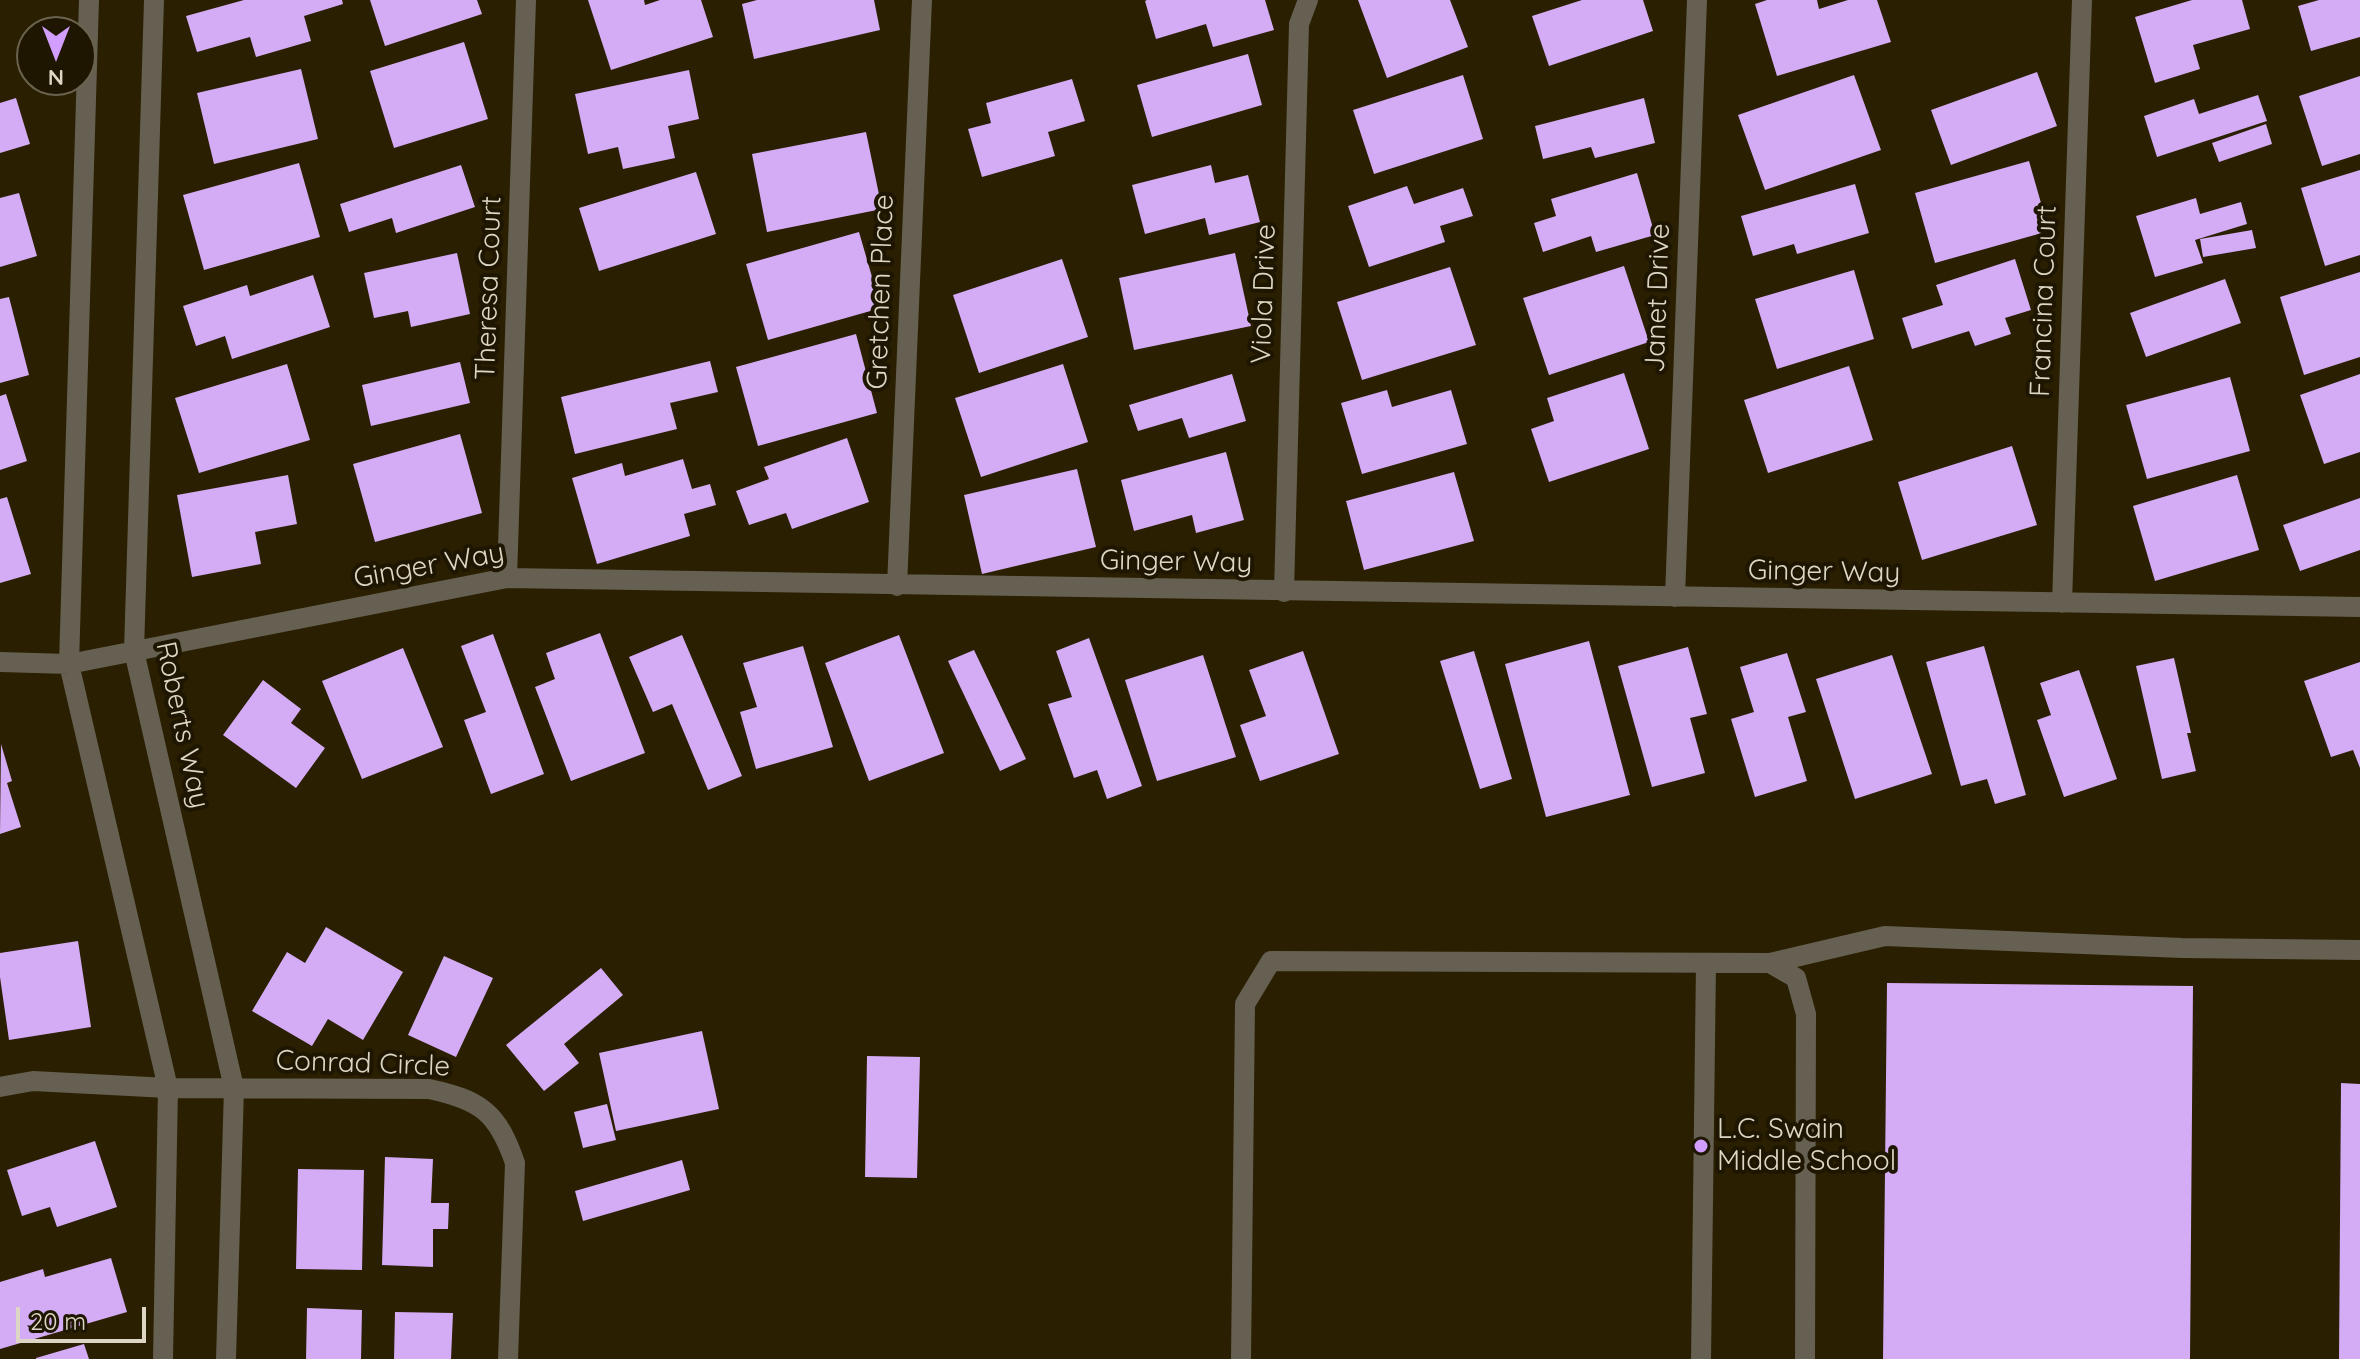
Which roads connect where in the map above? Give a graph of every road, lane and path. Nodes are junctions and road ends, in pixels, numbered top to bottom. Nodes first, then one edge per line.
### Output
1 (89, 0) edge
2 (154, 0) edge
3 (526, 0) edge
4 (922, 0) edge
5 (1308, 0) edge
6 (1697, 0) edge
7 (2082, 0) edge
8 (507, 578) junction
9 (897, 586) junction
10 (1284, 592) junction
11 (1675, 597) junction
12 (2062, 603) junction
13 (2360, 607) edge
14 (134, 651) junction
15 (0, 662) edge
16 (69, 664) junction
17 (2360, 950) edge
18 (1706, 963) junction
19 (1770, 963) junction
20 (0, 1087) edge
21 (168, 1088) junction
22 (234, 1088) junction
23 (163, 1359) edge
24 (226, 1359) edge
25 (508, 1359) edge
26 (1241, 1359) edge
27 (1701, 1359) edge
28 (1805, 1359) edge

1 - 16 street
2 - 14 street, Roberts Way
3 - 8 street, Theresa Court
4 - 9 street, Gretchen Place
5 - 10 street, Viola Drive
6 - 11 street, Janet Drive
7 - 12 street, Francina Court
8 - 9 street, Ginger Way
8 - 14 street, Ginger Way
9 - 10 street, Ginger Way
10 - 11 street, Ginger Way
11 - 12 street, Ginger Way
12 - 13 street, Ginger Way
14 - 16 street, Ginger Way
14 - 22 street, Roberts Way
15 - 16 street, Ginger Way
16 - 21 street
17 - 19 street
18 - 19 street
18 - 26 street
18 - 27 street
19 - 28 street
20 - 21 street, Conrad Circle
21 - 22 street, Conrad Circle
21 - 23 street
22 - 24 street, Roberts Way
22 - 25 street, Conrad Circle

